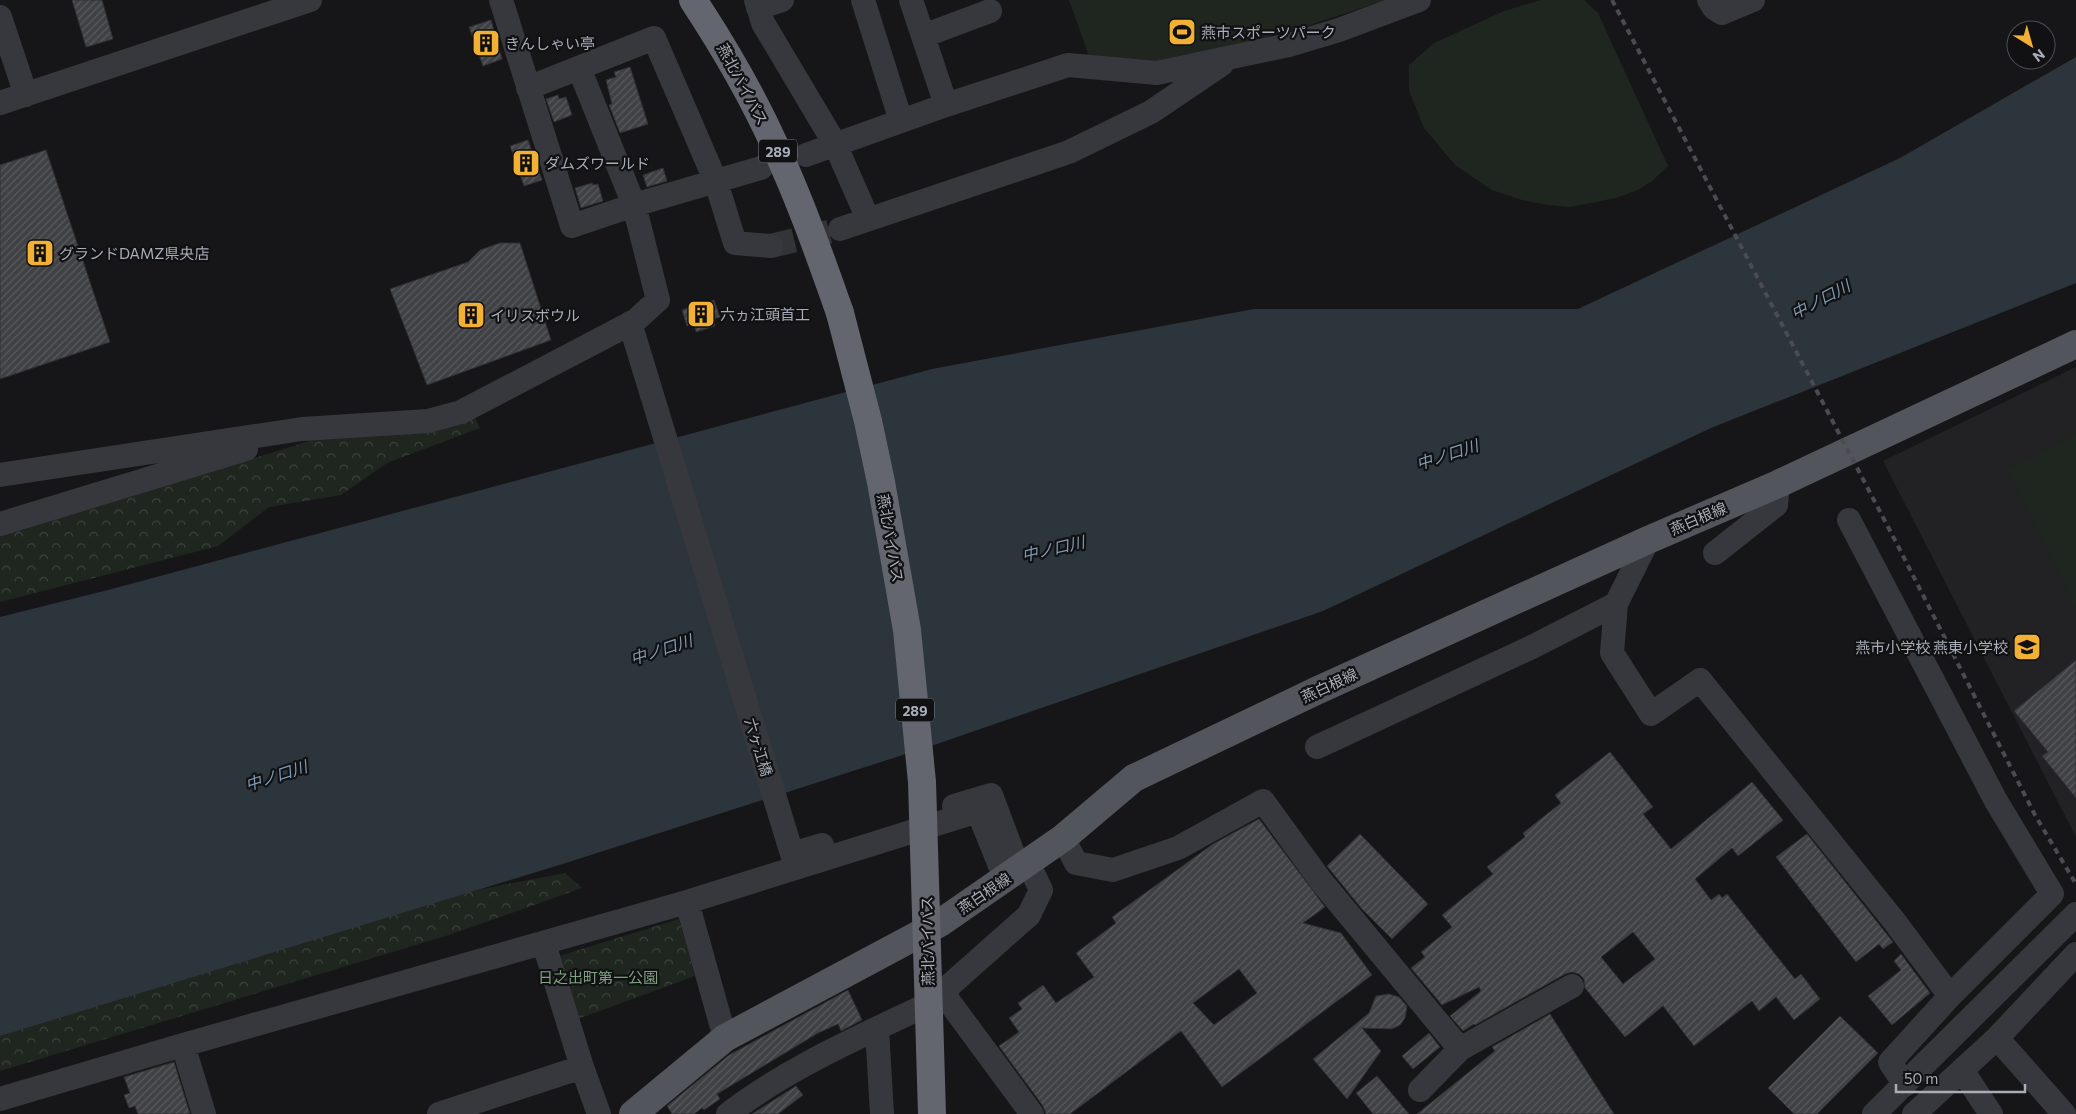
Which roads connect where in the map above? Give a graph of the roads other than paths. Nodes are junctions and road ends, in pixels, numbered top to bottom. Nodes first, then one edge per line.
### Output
1 (310, 0) edge
2 (501, 0) edge
3 (694, 0) edge
4 (782, 0) edge
5 (863, 0) edge
6 (911, 0) edge
7 (1709, 0) edge
8 (1753, 0) edge
9 (1408, 2) edge
10 (757, 4) edge
11 (990, 11) dead end
12 (0, 17) edge
13 (923, 36) junction
14 (1231, 58) junction
15 (579, 68) junction
16 (528, 88) junction
17 (26, 95) junction
18 (0, 103) edge
19 (946, 105) junction
20 (901, 121) junction
21 (835, 144) junction
22 (806, 155) dead end
23 (761, 168) dead end
24 (716, 182) junction
25 (634, 205) junction
26 (868, 219) junction
27 (840, 229) tunnel mouth
28 (771, 246) tunnel mouth
29 (630, 323) junction
30 (2076, 344) edge
31 (317, 427) junction
32 (0, 475) edge
33 (1778, 484) junction
34 (1849, 520) dead end
35 (0, 524) edge
36 (1648, 540) junction
37 (1715, 553) dead end
38 (1616, 604) junction
39 (1318, 747) dead end
40 (1063, 838) junction
41 (1028, 863) junction
42 (1001, 869) junction
43 (687, 902) junction
44 (2076, 914) edge
45 (544, 944) junction
46 (2076, 954) edge
47 (1572, 986) dead end
48 (945, 996) junction
49 (1950, 996) junction
50 (876, 1029) junction
51 (725, 1038) junction
52 (1997, 1038) junction
53 (183, 1045) junction
54 (1460, 1049) junction
55 (582, 1067) junction
56 (1962, 1070) junction
57 (1905, 1085) junction
58 (1420, 1090) dead end
59 (0, 1099) edge
60 (1888, 1110) edge
61 (204, 1114) edge
62 (440, 1114) edge
63 (599, 1114) edge
64 (633, 1114) edge
65 (728, 1114) edge
66 (882, 1114) edge
67 (932, 1114) edge
68 (1032, 1114) edge
69 (1914, 1114) edge
70 (1991, 1114) edge
71 (2064, 1114) edge

1 - 17 street
2 - 16 street
3 - 67 highway, 燕北バイパス / 289, bridge
4 - 10 street
5 - 20 street
6 - 13 street
7 - 8 street
9 - 14 street
10 - 21 street
11 - 13 street
12 - 17 street
13 - 19 street
14 - 19 street
14 - 26 street
15 - 16 street
15 - 24 street
15 - 25 street
16 - 25 street
17 - 18 street
19 - 20 street
20 - 21 street
21 - 22 street
21 - 26 street
23 - 24 street
24 - 25 street
24 - 28 street
25 - 29 street
26 - 27 street
29 - 31 street
29 - 42 street, 六ヶ江橋
30 - 33 main road, 燕白根線
31 - 32 street
31 - 35 street
33 - 36 main road, 燕白根線
33 - 37 street
34 - 49 street
36 - 38 street
36 - 40 main road, 燕白根線
38 - 39 street
38 - 49 street
40 - 41 main road, 燕白根線
40 - 54 street
41 - 42 main road, 燕白根線
41 - 48 street
42 - 43 street
42 - 51 main road, 燕白根線
43 - 45 street
43 - 51 street
44 - 57 street
45 - 53 street
45 - 55 street
46 - 52 street
47 - 54 street
48 - 50 street
48 - 68 street
49 - 57 street
50 - 65 street
50 - 66 street
51 - 64 main road, 燕白根線
52 - 56 street
52 - 71 street
53 - 59 street
53 - 61 street
54 - 58 street
55 - 62 street
55 - 63 street
56 - 69 street
56 - 70 street
57 - 60 street

